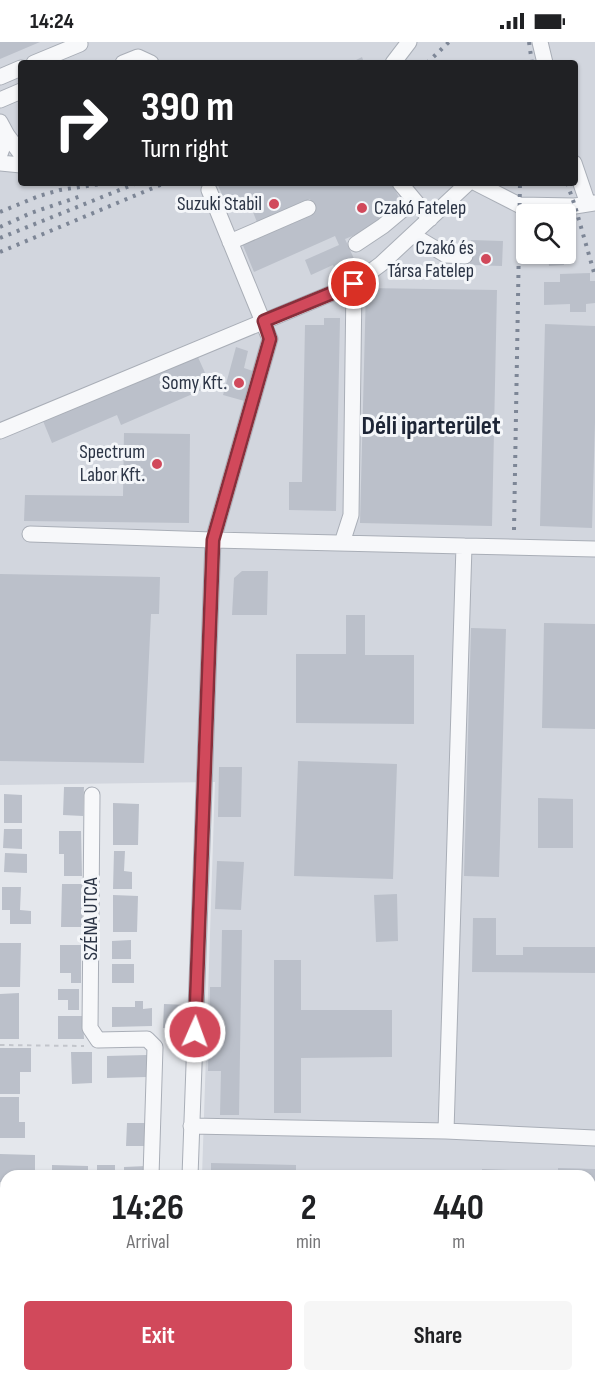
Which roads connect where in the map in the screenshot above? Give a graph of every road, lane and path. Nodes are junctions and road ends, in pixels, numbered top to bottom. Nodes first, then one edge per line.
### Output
1 (409, 42) edge
2 (540, 42) edge
3 (80, 44) dead end
4 (41, 60) edge
5 (130, 60) edge
6 (144, 60) edge
7 (395, 60) edge
8 (544, 60) edge
9 (18, 69) edge
10 (0, 77) edge
11 (18, 92) edge
12 (0, 100) edge
13 (3, 129) edge
14 (18, 150) edge
15 (0, 154) edge
16 (0, 163) edge
17 (18, 165) edge
18 (578, 170) edge
19 (578, 172) edge
20 (595, 178) edge
21 (402, 186) edge
22 (465, 186) edge
23 (482, 186) edge
24 (209, 190) dead end
25 (414, 200) junction
26 (591, 204) edge
27 (308, 208) dead end
28 (430, 219) junction
29 (414, 234) junction
30 (230, 242) junction
31 (356, 244) dead end
32 (465, 256) dead end
33 (354, 284) junction
34 (264, 321) junction
35 (0, 431) edge
36 (30, 534) dead end
37 (213, 540) junction
38 (342, 543) junction
39 (464, 546) junction
40 (595, 549) edge
41 (92, 795) dead end
42 (98, 1040) junction
43 (0, 1045) edge
44 (191, 1126) junction
45 (446, 1131) junction
46 (595, 1138) edge
47 (151, 1170) edge
48 (190, 1170) edge

1 - 7 street
2 - 8 street
3 - 4 street
5 - 6 street
9 - 10 street
11 - 12 street
13 - 14 street
13 - 15 street
16 - 17 street
18 - 20 street
19 - 26 street
21 - 25 street
22 - 28 street
23 - 26 street
24 - 30 street
25 - 28 street
25 - 31 street
27 - 30 street
28 - 29 street
29 - 32 street
29 - 33 street
30 - 34 street
33 - 34 street
33 - 38 street
34 - 35 street
34 - 37 street
36 - 37 street
37 - 38 street
37 - 44 street
38 - 39 street
39 - 40 street
39 - 45 street
41 - 42 street, SZÉNA UTCA
42 - 43 path
42 - 47 street
44 - 45 street
44 - 48 street
45 - 46 street

